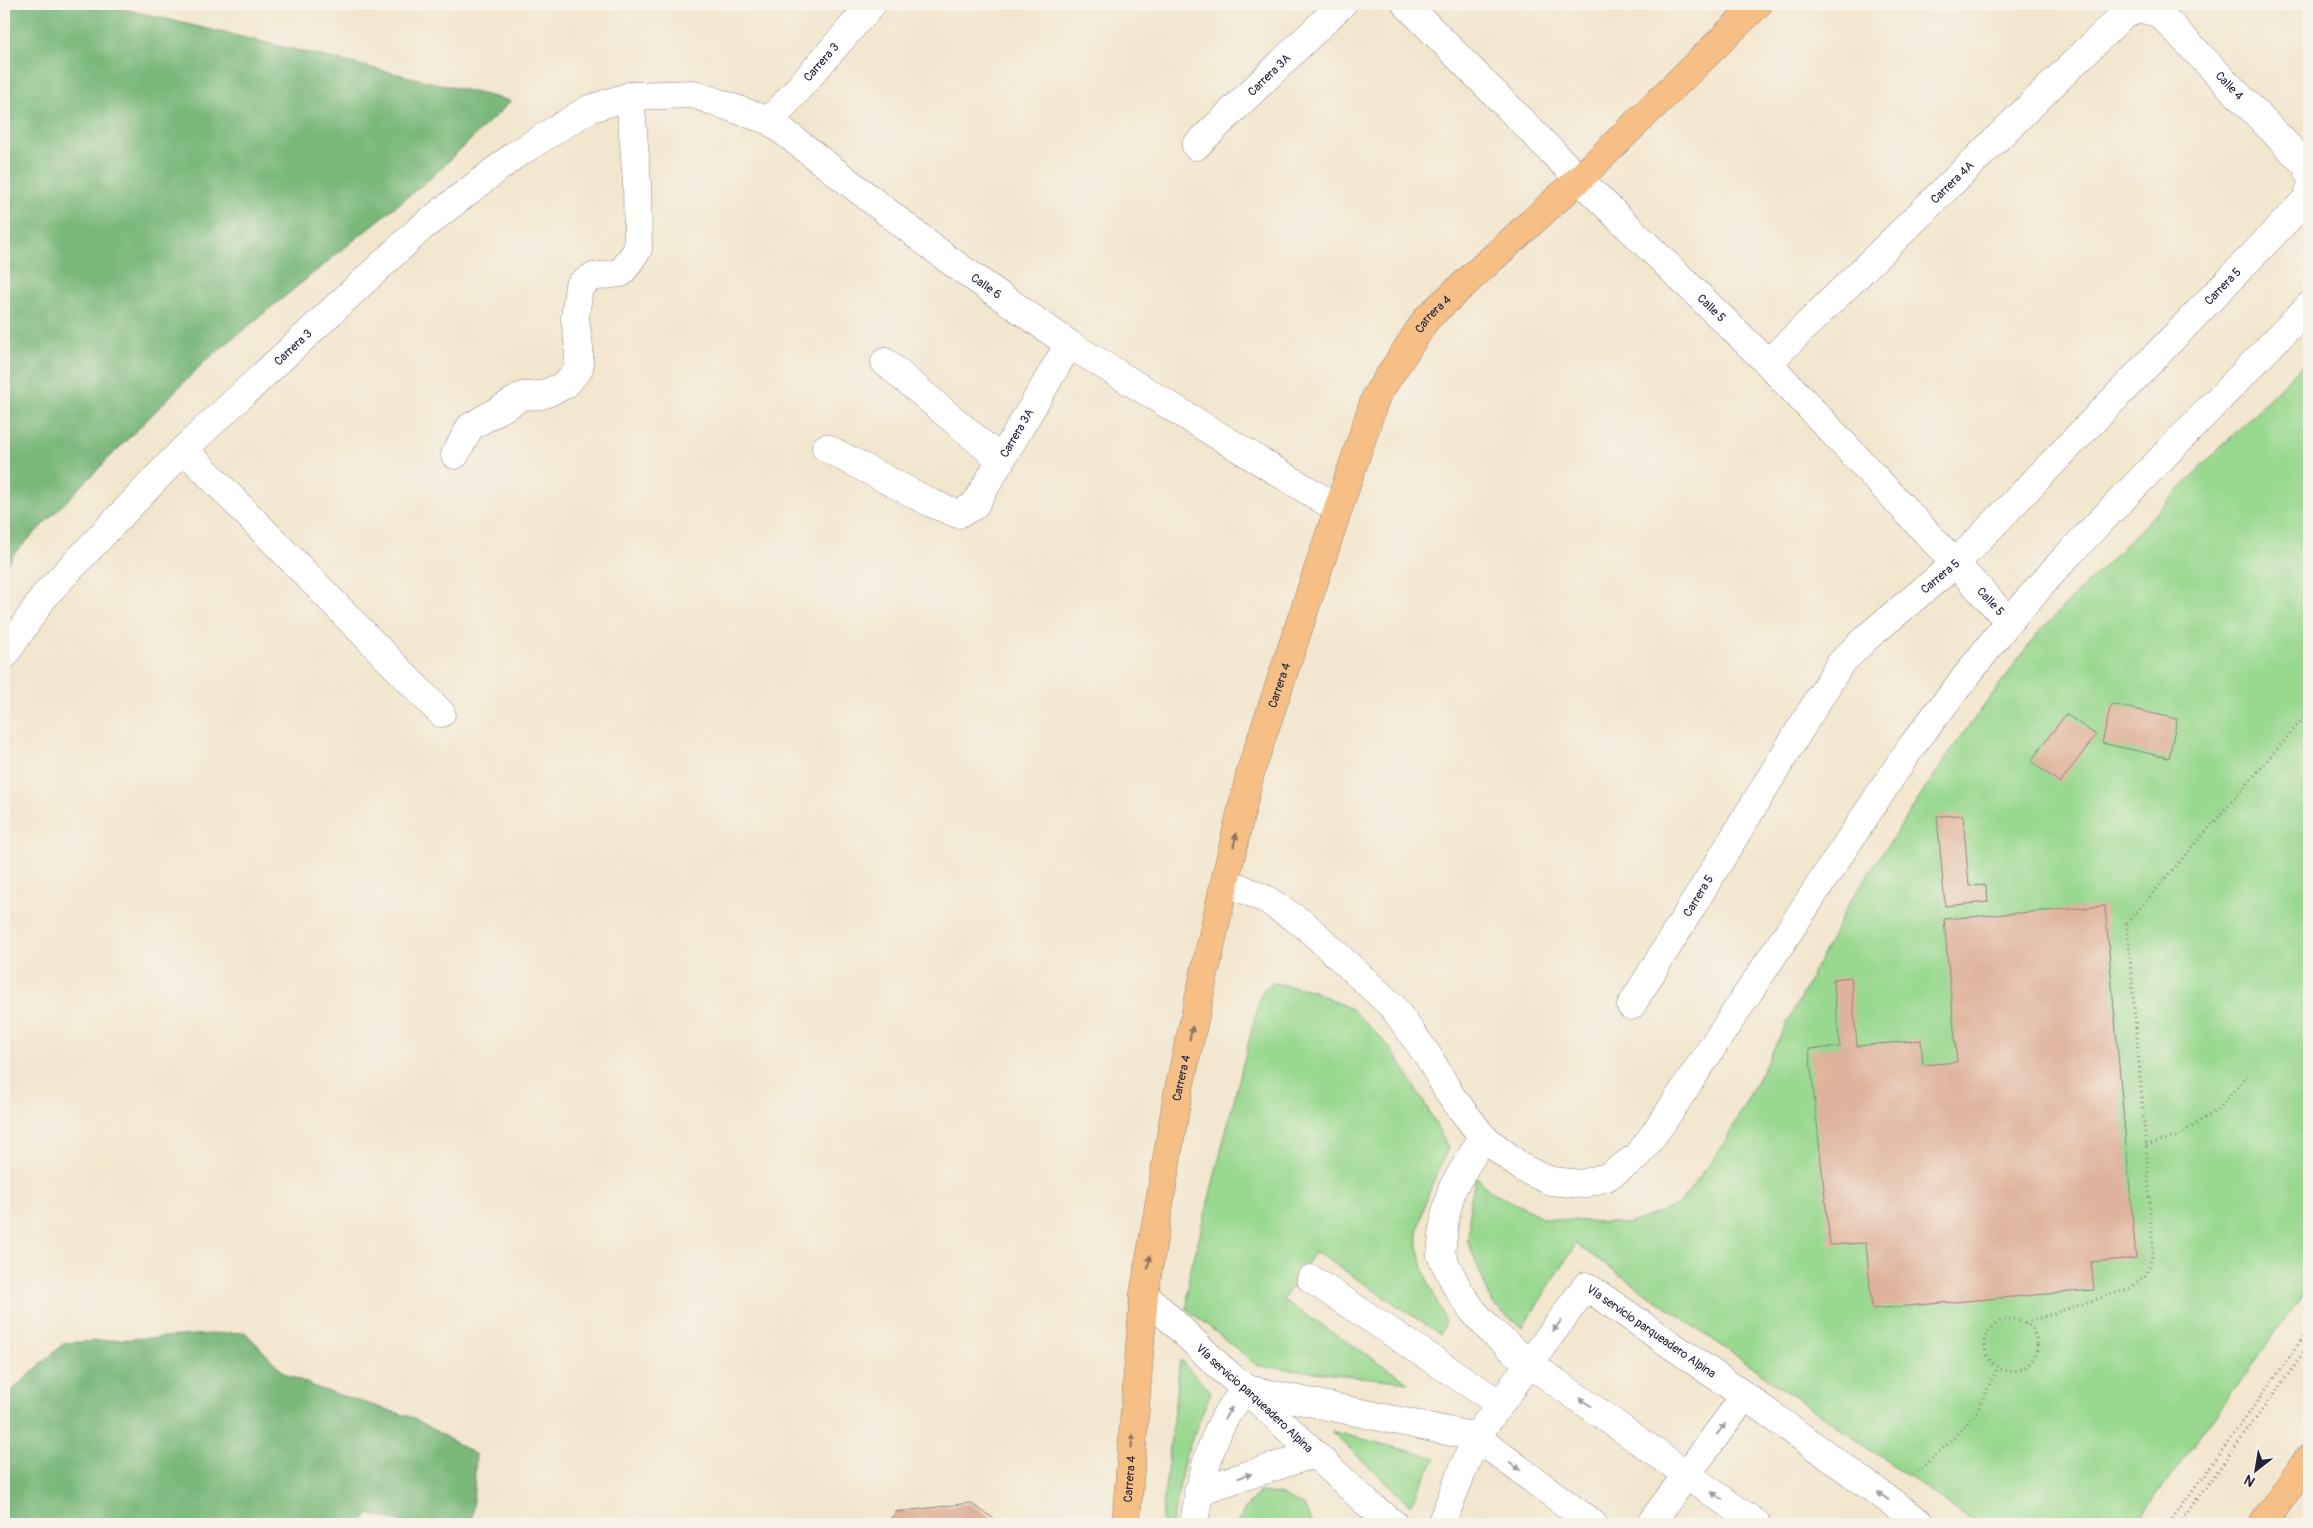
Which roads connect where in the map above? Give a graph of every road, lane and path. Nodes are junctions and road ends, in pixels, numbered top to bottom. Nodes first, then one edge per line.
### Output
1 (872, 4) edge
2 (1342, 4) edge
3 (1406, 4) edge
4 (1758, 4) edge
5 (2141, 9) joint
6 (630, 96) junction
7 (770, 121) junction
8 (1196, 146) dead end
9 (2309, 174) edge
10 (1579, 179) junction
11 (2309, 192) edge
12 (2309, 306) edge
13 (1069, 344) junction
14 (884, 362) dead end
15 (1768, 363) junction
16 (826, 448) dead end
17 (184, 449) junction
18 (455, 456) dead end
19 (1001, 460) junction
20 (1338, 509) junction
21 (1954, 564) junction
22 (2010, 621) junction
23 (4, 656) edge
24 (2309, 712) edge
25 (442, 713) dead end
26 (1225, 881) junction
27 (1631, 1006) dead end
28 (2250, 1073) dead end
29 (1483, 1137) junction
30 (2146, 1145) junction
31 (1311, 1278) dead end
32 (1144, 1294) junction
33 (2025, 1323) junction
34 (2309, 1330) edge
35 (2309, 1346) edge
36 (1530, 1364) junction
37 (1998, 1367) junction
38 (1246, 1389) junction
39 (1744, 1396) junction
40 (1500, 1404) junction
41 (1476, 1437) junction
42 (1314, 1454) junction
43 (2309, 1458) edge
44 (1687, 1475) junction
45 (1198, 1491) junction
46 (1891, 1502) junction
47 (1363, 1513) edge
48 (1126, 1524) edge
49 (1194, 1524) edge
50 (1394, 1524) edge
51 (1441, 1524) edge
52 (1593, 1524) edge
53 (1650, 1524) edge
54 (1757, 1524) edge
55 (1922, 1524) edge
56 (2169, 1524) edge
57 (2179, 1524) edge
58 (2263, 1524) edge

1 - 7 street, Carrera 3
2 - 8 street, Carrera 3A
3 - 10 street, Calle 5
4 - 10 main road, Carrera 4
5 - 9 street, Calle 4
5 - 15 street, Carrera 4A
6 - 7 street, Calle 6
6 - 17 street, Carrera 3
6 - 18 street
7 - 13 street, Calle 6
10 - 15 street, Calle 5
10 - 20 main road, Carrera 4
11 - 21 street, Carrera 5
12 - 22 street
13 - 19 street, Carrera 3A
13 - 20 street, Calle 6
14 - 19 street
15 - 21 street, Calle 5
16 - 19 street, Carrera 3A
17 - 23 street, Carrera 3
17 - 25 street
26 -> 20 main road, Carrera 4
21 - 22 street, Calle 5
21 - 27 street, Carrera 5
22 - 29 street
24 - 30 path
26 - 29 street
32 -> 26 main road, Carrera 4
28 - 30 path
29 - 36 street
30 - 33 path
31 - 40 street
32 - 38 street, Vía servicio parqueadero Alpina
48 -> 32 main road, Carrera 4
33 - 37 path
33 - 37 path
34 - 56 path
35 - 57 path
39 -> 36 street, Vía servicio parqueadero Alpina
36 - 40 street, Vía servicio parqueadero Alpina
44 -> 36 street
37 - 46 path
38 - 41 street
38 - 42 street, Vía servicio parqueadero Alpina
45 -> 38 street
44 -> 39 street
46 -> 39 street, Vía servicio parqueadero Alpina
40 - 41 street, Vía servicio parqueadero Alpina
41 - 51 street, Vía servicio parqueadero Alpina
41 -> 52 street
45 -> 42 street
42 - 47 street, Vía servicio parqueadero Alpina
43 - 58 main road
44 - 53 street
54 -> 44 street
45 - 49 street
46 - 55 street, Vía servicio parqueadero Alpina
47 - 50 street, Vía servicio parqueadero Alpina

